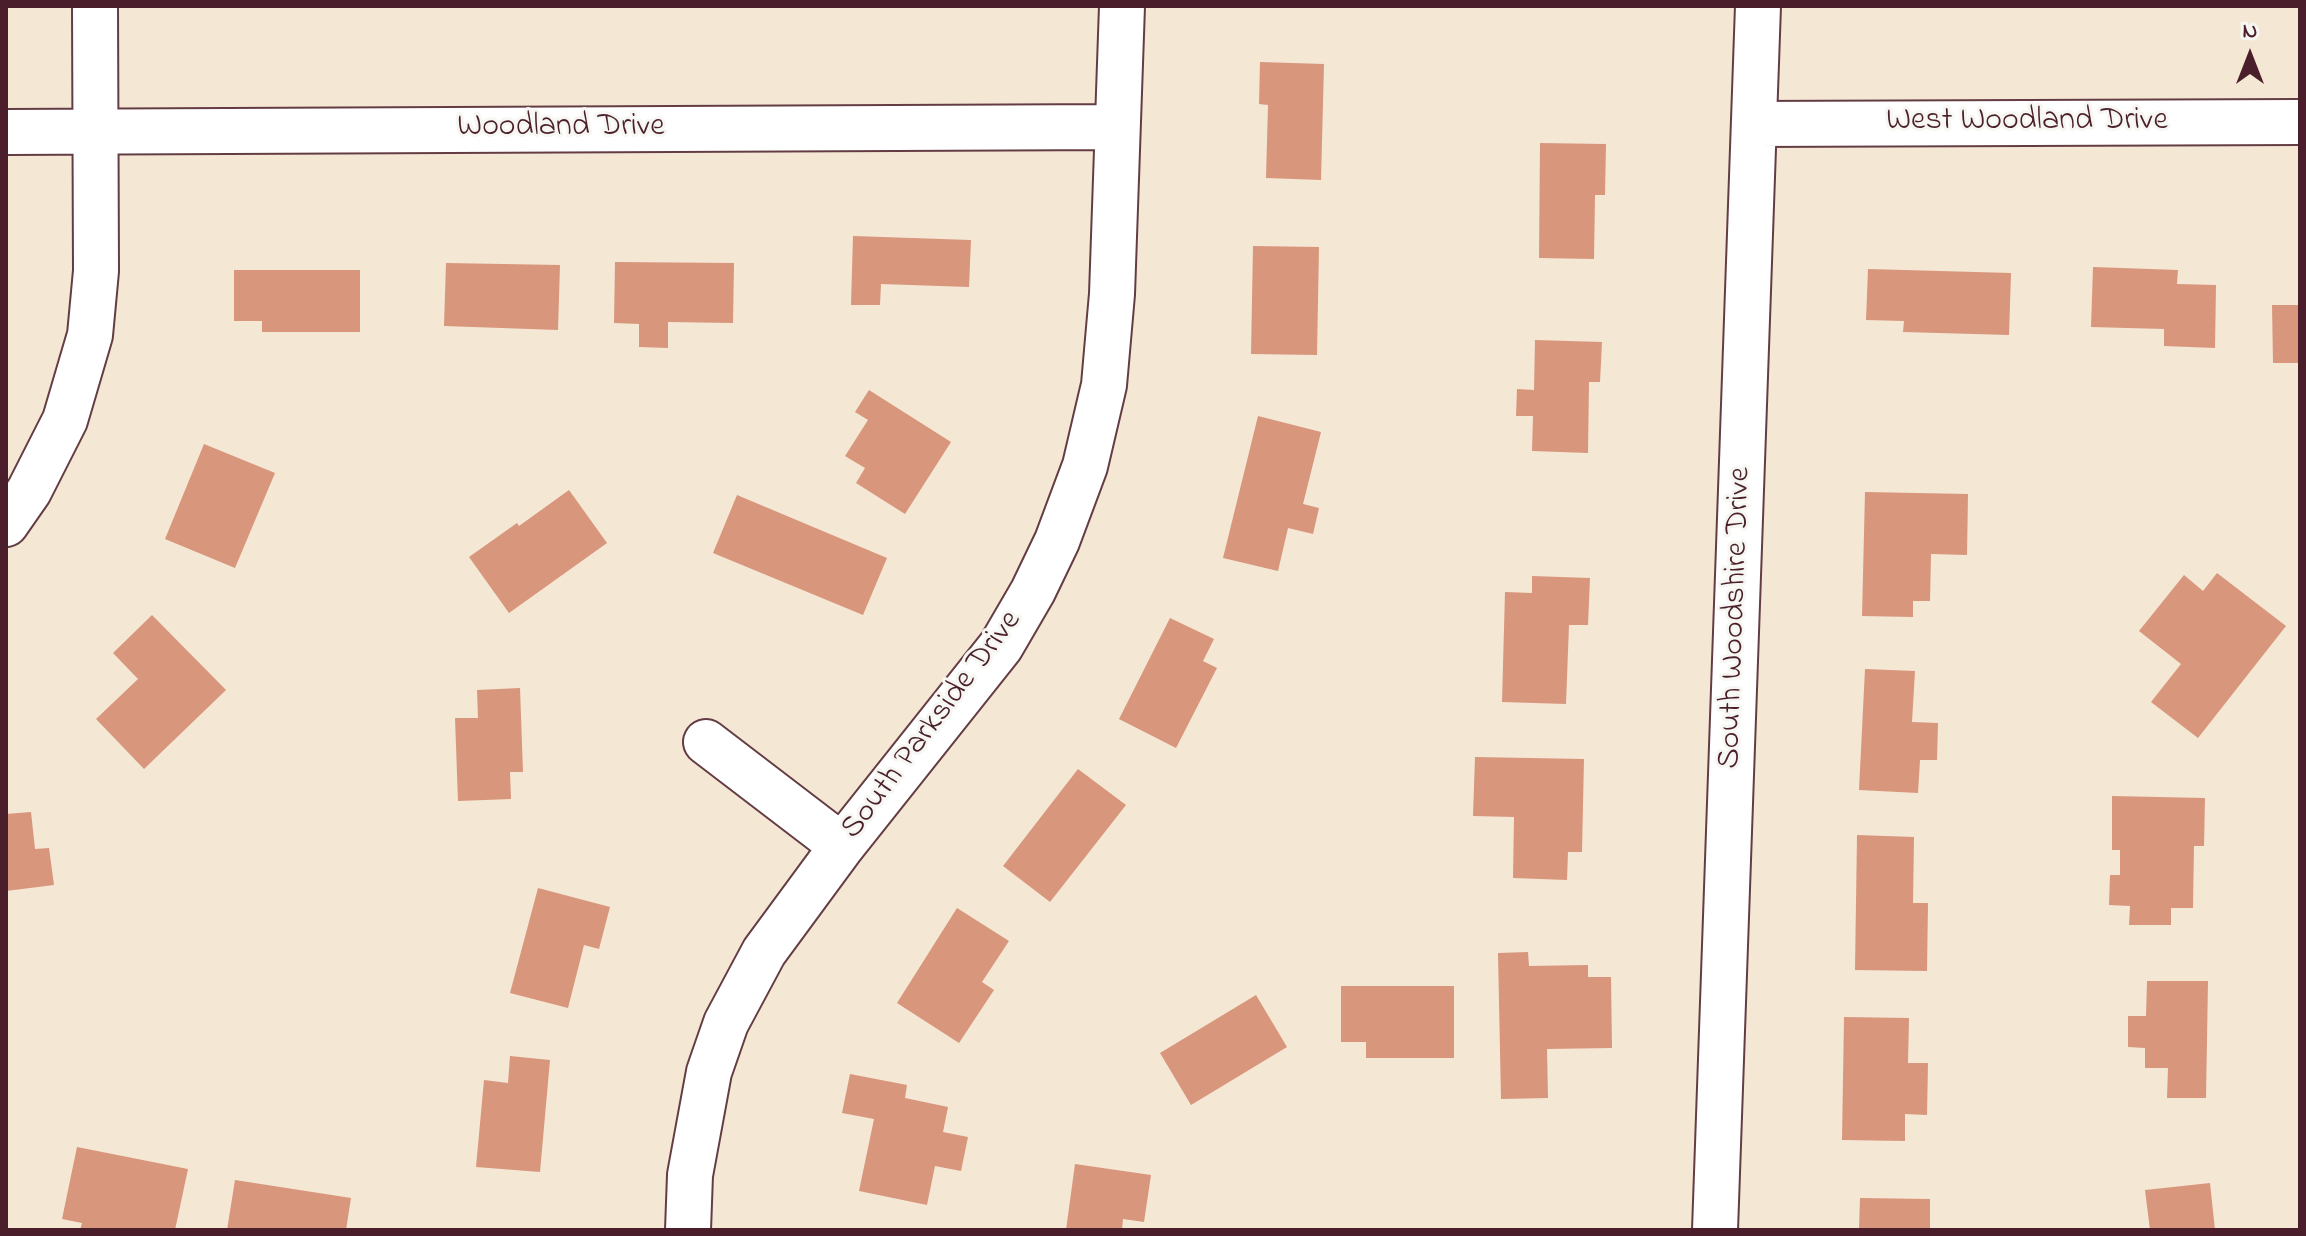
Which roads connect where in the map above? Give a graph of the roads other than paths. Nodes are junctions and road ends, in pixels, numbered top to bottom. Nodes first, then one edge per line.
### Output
1 (95, 6) edge
2 (1122, 6) edge
3 (1758, 6) edge
4 (2300, 122) edge
5 (1754, 124) junction
6 (1116, 127) junction
7 (6, 132) edge
8 (97, 132) junction
9 (6, 524) edge
10 (706, 742) dead end
11 (842, 846) junction
12 (688, 1230) edge
13 (1715, 1230) edge

1 - 8 street
2 - 6 street, South Parkside Drive
3 - 5 street, South Woodshire Drive
4 - 5 street, West Woodland Drive
5 - 13 street, South Woodshire Drive
6 - 8 street, Woodland Drive
6 - 11 street, South Parkside Drive
7 - 8 street, Woodland Drive
8 - 9 street
10 - 11 street
11 - 12 street, South Parkside Drive

